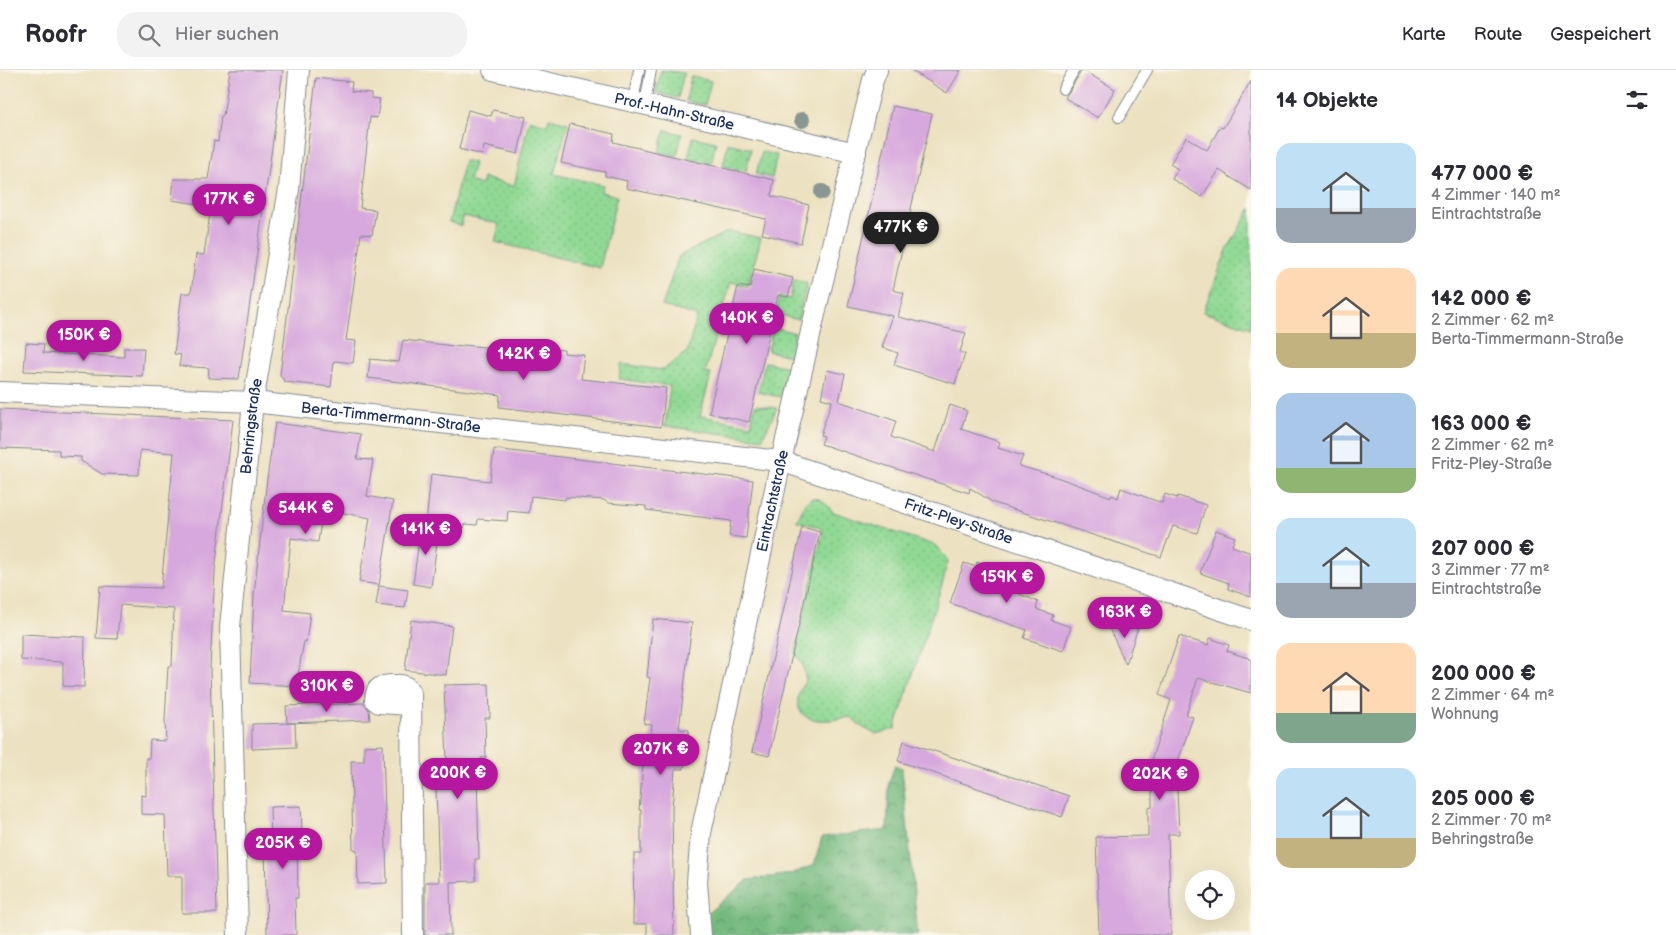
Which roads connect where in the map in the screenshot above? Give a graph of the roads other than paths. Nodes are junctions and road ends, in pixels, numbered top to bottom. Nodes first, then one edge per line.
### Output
1 (299, 70) edge
2 (494, 70) edge
3 (639, 70) edge
4 (651, 70) edge
5 (877, 70) edge
6 (1074, 70) edge
7 (1148, 70) edge
8 (537, 74) edge
9 (1063, 88) dead end
10 (639, 103) junction
11 (1119, 117) dead end
12 (856, 152) junction
13 (0, 392) edge
14 (253, 402) junction
15 (781, 462) junction
16 (1251, 620) edge
17 (411, 705) dead end
18 (238, 935) edge
19 (412, 935) edge
20 (701, 935) edge

1 - 14 street, Behringstraße
2 - 8 street, Prof.-Hahn-Straße
3 - 10 lane
4 - 10 lane
5 - 12 street, Eintrachtstraße
6 - 9 lane
7 - 11 lane
8 - 10 street, Prof.-Hahn-Straße
10 - 12 street, Prof.-Hahn-Straße
12 - 15 street, Eintrachtstraße
13 - 14 street, Berta-Timmermann-Straße
14 - 15 street, Berta-Timmermann-Straße
14 - 18 street, Behringstraße
15 - 16 street, Fritz-Pley-Straße
15 - 20 street, Eintrachtstraße
17 - 19 street

